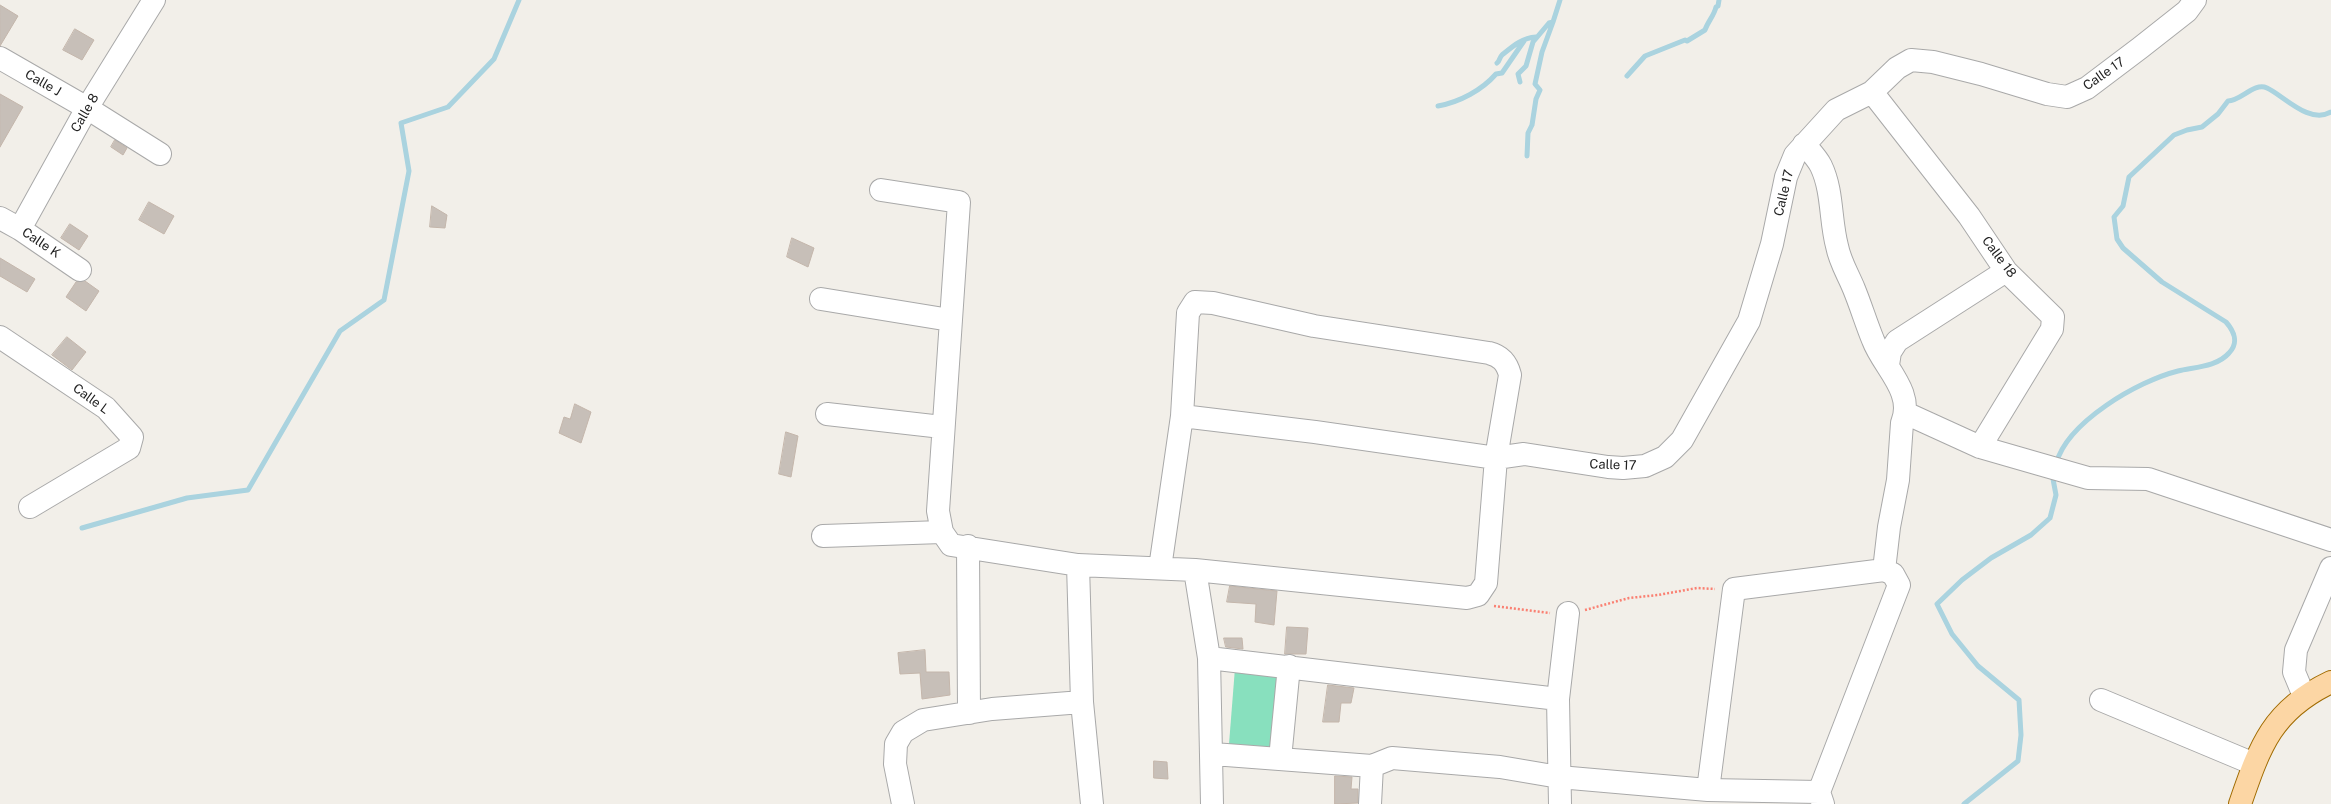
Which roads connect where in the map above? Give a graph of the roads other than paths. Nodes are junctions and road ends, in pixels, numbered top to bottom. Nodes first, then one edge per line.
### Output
1 (154, 0) edge
2 (2195, 0) edge
3 (0, 58) edge
4 (1872, 92) junction
5 (87, 108) junction
6 (1804, 144) junction
7 (160, 154) dead end
8 (881, 190) dead end
9 (0, 218) edge
10 (20, 229) junction
11 (80, 270) dead end
12 (2006, 271) junction
13 (821, 299) dead end
14 (950, 320) junction
15 (0, 337) edge
16 (1888, 365) junction
17 (827, 414) dead end
18 (1905, 415) junction
19 (1182, 416) junction
20 (942, 426) junction
21 (1980, 447) junction
22 (1496, 458) junction
23 (30, 507) dead end
24 (942, 532) junction
25 (824, 536) dead end
26 (2331, 540) edge
27 (968, 546) junction
28 (1078, 564) junction
29 (1160, 568) junction
30 (2331, 568) edge
31 (1195, 570) junction
32 (1884, 570) junction
33 (1568, 613) road end
34 (1209, 658) junction
35 (1288, 666) junction
36 (2331, 682) edge
37 (2304, 696) junction
38 (1558, 699) junction
39 (2100, 700) dead end
40 (1082, 702) junction
41 (969, 713) junction
42 (1213, 754) junction
43 (1280, 758) junction
44 (2254, 764) junction
45 (1372, 766) junction
46 (1559, 777) junction
47 (1708, 790) junction
48 (1821, 798) edge
49 (903, 804) edge
50 (1092, 804) edge
51 (1212, 804) edge
52 (1370, 804) edge
53 (1560, 804) edge
54 (2240, 804) edge

1 - 5 street, Calle 8
2 - 4 street, Calle 17
3 - 5 street, Calle J
4 - 6 street, Calle 17
4 - 12 street, Calle 18
5 - 7 street, Calle J
5 - 10 street, Calle 8
6 - 16 street
6 - 22 street, Calle 17
8 - 14 street
9 - 10 street, Calle K
10 - 11 street, Calle K
12 - 16 street
12 - 21 street, Calle 18
13 - 14 street
14 - 20 street
15 - 23 street, Calle L
16 - 18 street
17 - 20 street
18 - 21 street
18 - 32 street
19 - 22 street, Calle 17
19 - 22 street
19 - 29 street
20 - 24 street
21 - 26 street
22 - 31 street
24 - 25 street
24 - 27 street
27 - 28 street
27 - 41 street
28 - 29 street
28 - 40 street
29 - 31 street
30 - 37 street
31 - 34 street
32 - 47 street
32 - 48 street
33 - 38 street
34 - 35 street
34 - 42 street
35 - 38 street
35 - 43 street
36 - 37 main road
37 - 44 main road
38 - 46 street
39 - 44 street
40 - 41 street
40 - 50 street
41 - 49 street
42 - 43 street
42 - 51 street
43 - 45 street
44 - 54 main road
45 - 46 street
45 - 52 street
46 - 47 street
46 - 53 street
47 - 48 street

